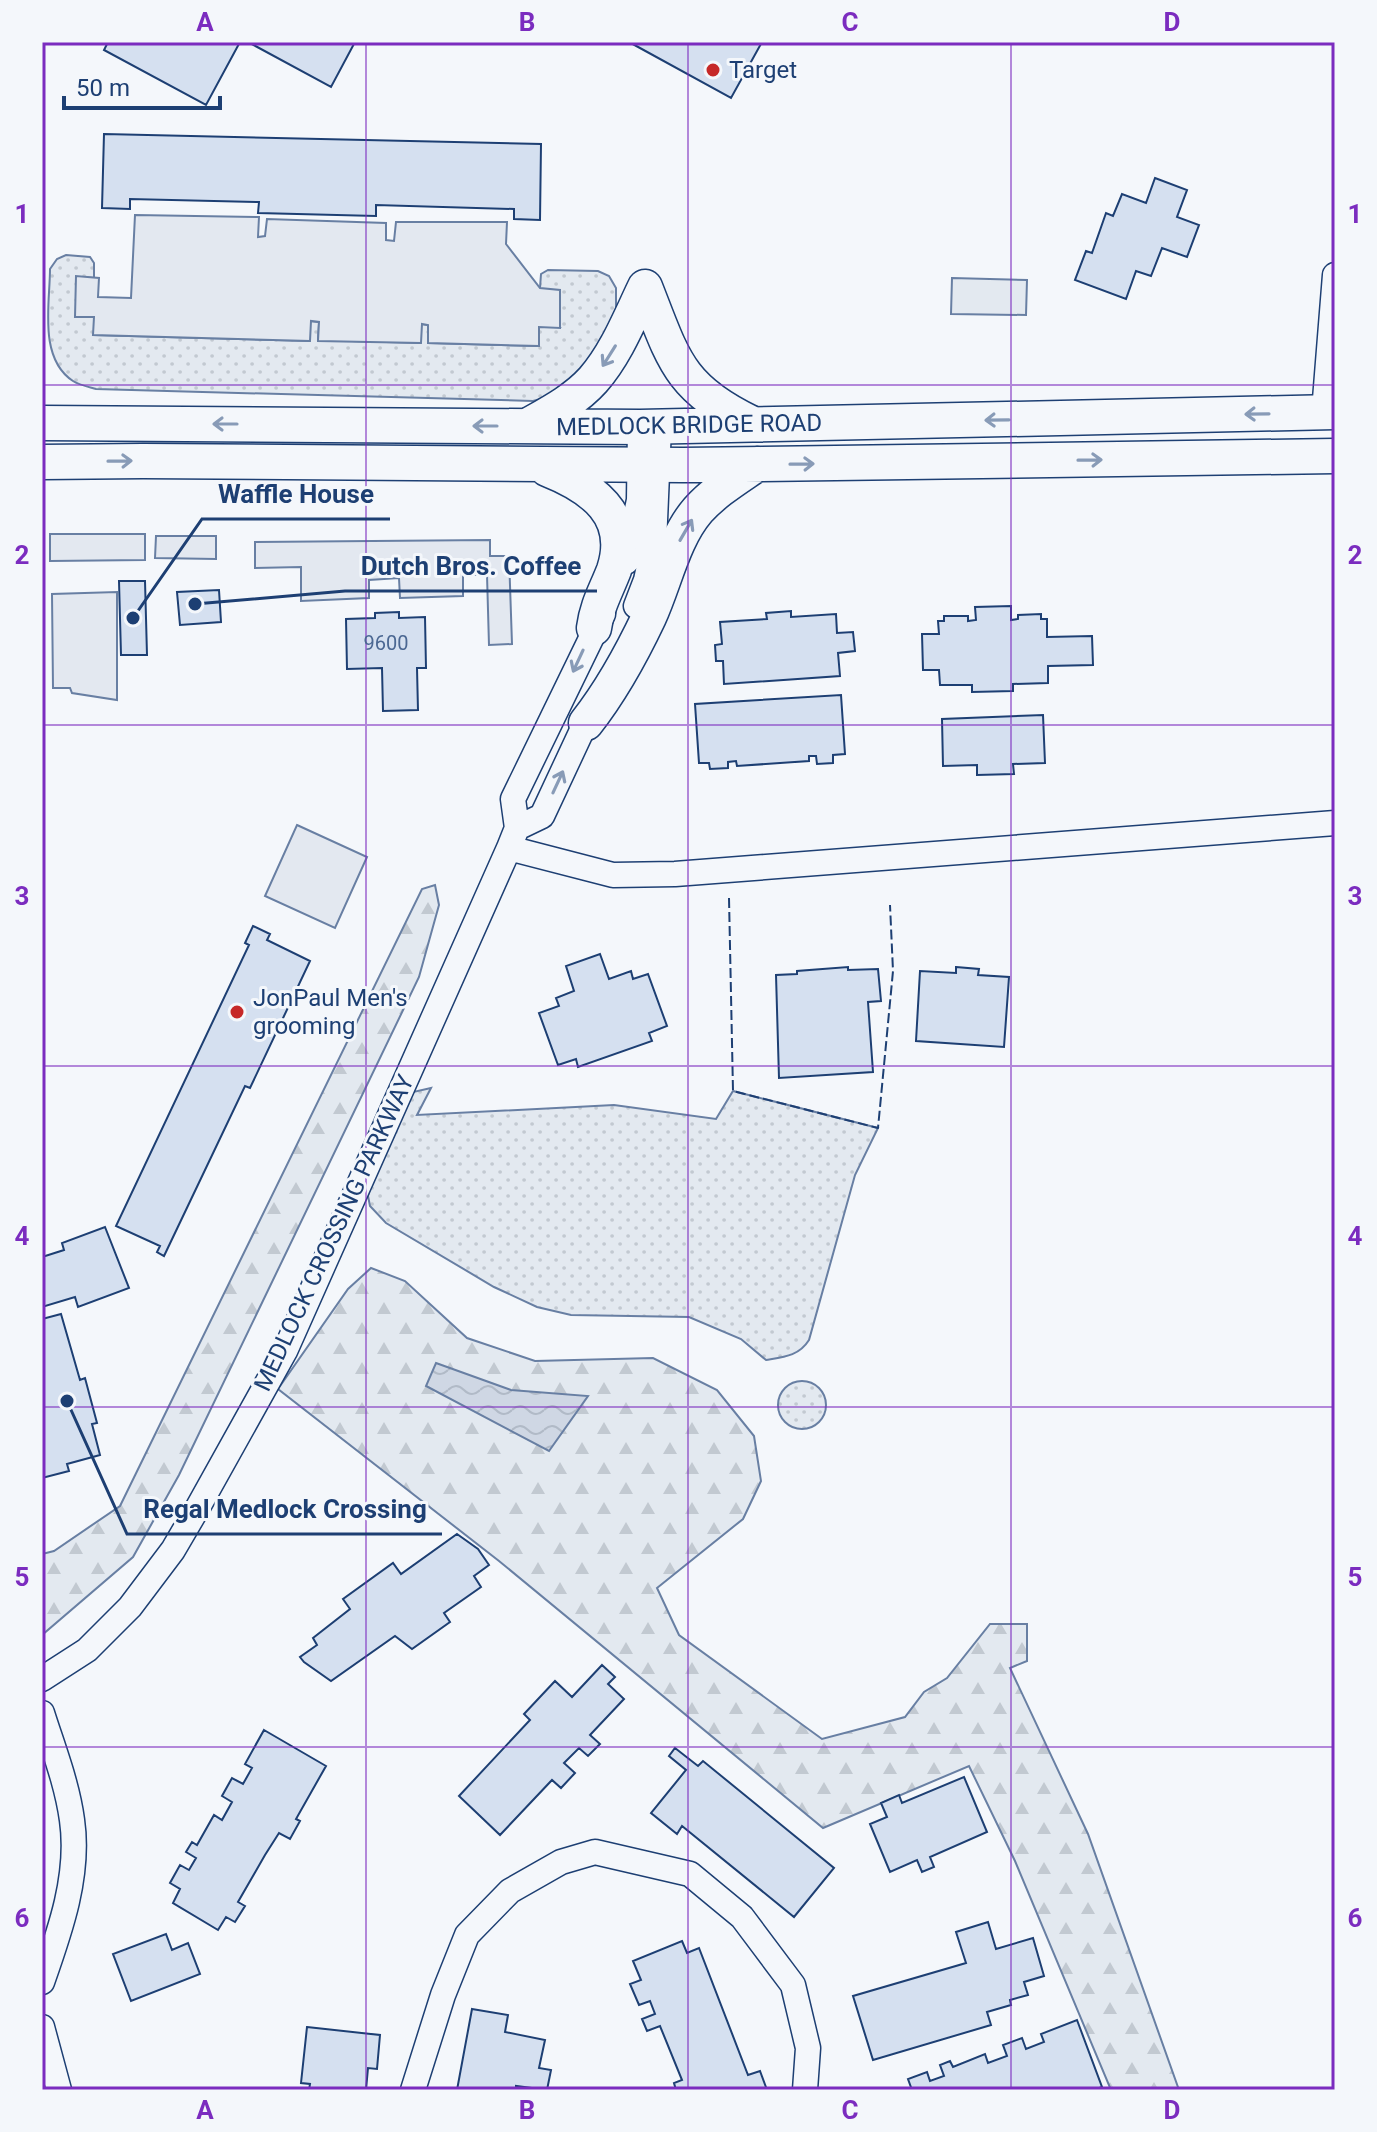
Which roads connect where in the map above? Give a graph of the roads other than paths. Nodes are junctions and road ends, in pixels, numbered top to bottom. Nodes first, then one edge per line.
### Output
1 (1335, 275) edge
2 (1330, 412) edge
3 (42, 423) edge
4 (756, 425) junction
5 (526, 426) junction
6 (649, 427) junction
7 (1335, 456) edge
8 (42, 462) edge
9 (757, 464) junction
10 (536, 465) junction
11 (648, 465) junction
12 (594, 628) junction
13 (586, 723) junction
14 (1335, 823) edge
15 (513, 838) junction
16 (42, 1679) edge
17 (44, 1727) edge
18 (42, 1982) edge
19 (42, 2027) edge
20 (59, 2090) edge
21 (413, 2090) edge
22 (805, 2090) edge

1 - 2 street
2 -> 4 highway, MEDLOCK BRIDGE ROAD
5 -> 3 highway, MEDLOCK BRIDGE ROAD
4 -> 5 highway
4 - 6 highway, MEDLOCK BRIDGE ROAD
5 - 6 highway, MEDLOCK BRIDGE ROAD
6 - 11 street, MEDLOCK CROSSING PARKWAY
9 -> 7 highway, MEDLOCK BRIDGE ROAD
8 -> 10 highway, MEDLOCK BRIDGE ROAD
9 - 11 highway, MEDLOCK BRIDGE ROAD
13 -> 9 highway
10 - 11 highway, MEDLOCK BRIDGE ROAD
10 - 12 highway
11 - 12 street, MEDLOCK CROSSING PARKWAY
11 - 13 street, MEDLOCK CROSSING PARKWAY
12 -> 15 street, MEDLOCK CROSSING PARKWAY
15 -> 13 street, MEDLOCK CROSSING PARKWAY
14 - 15 street
15 - 16 street, MEDLOCK CROSSING PARKWAY
17 - 18 street
19 - 20 street
21 - 22 street

